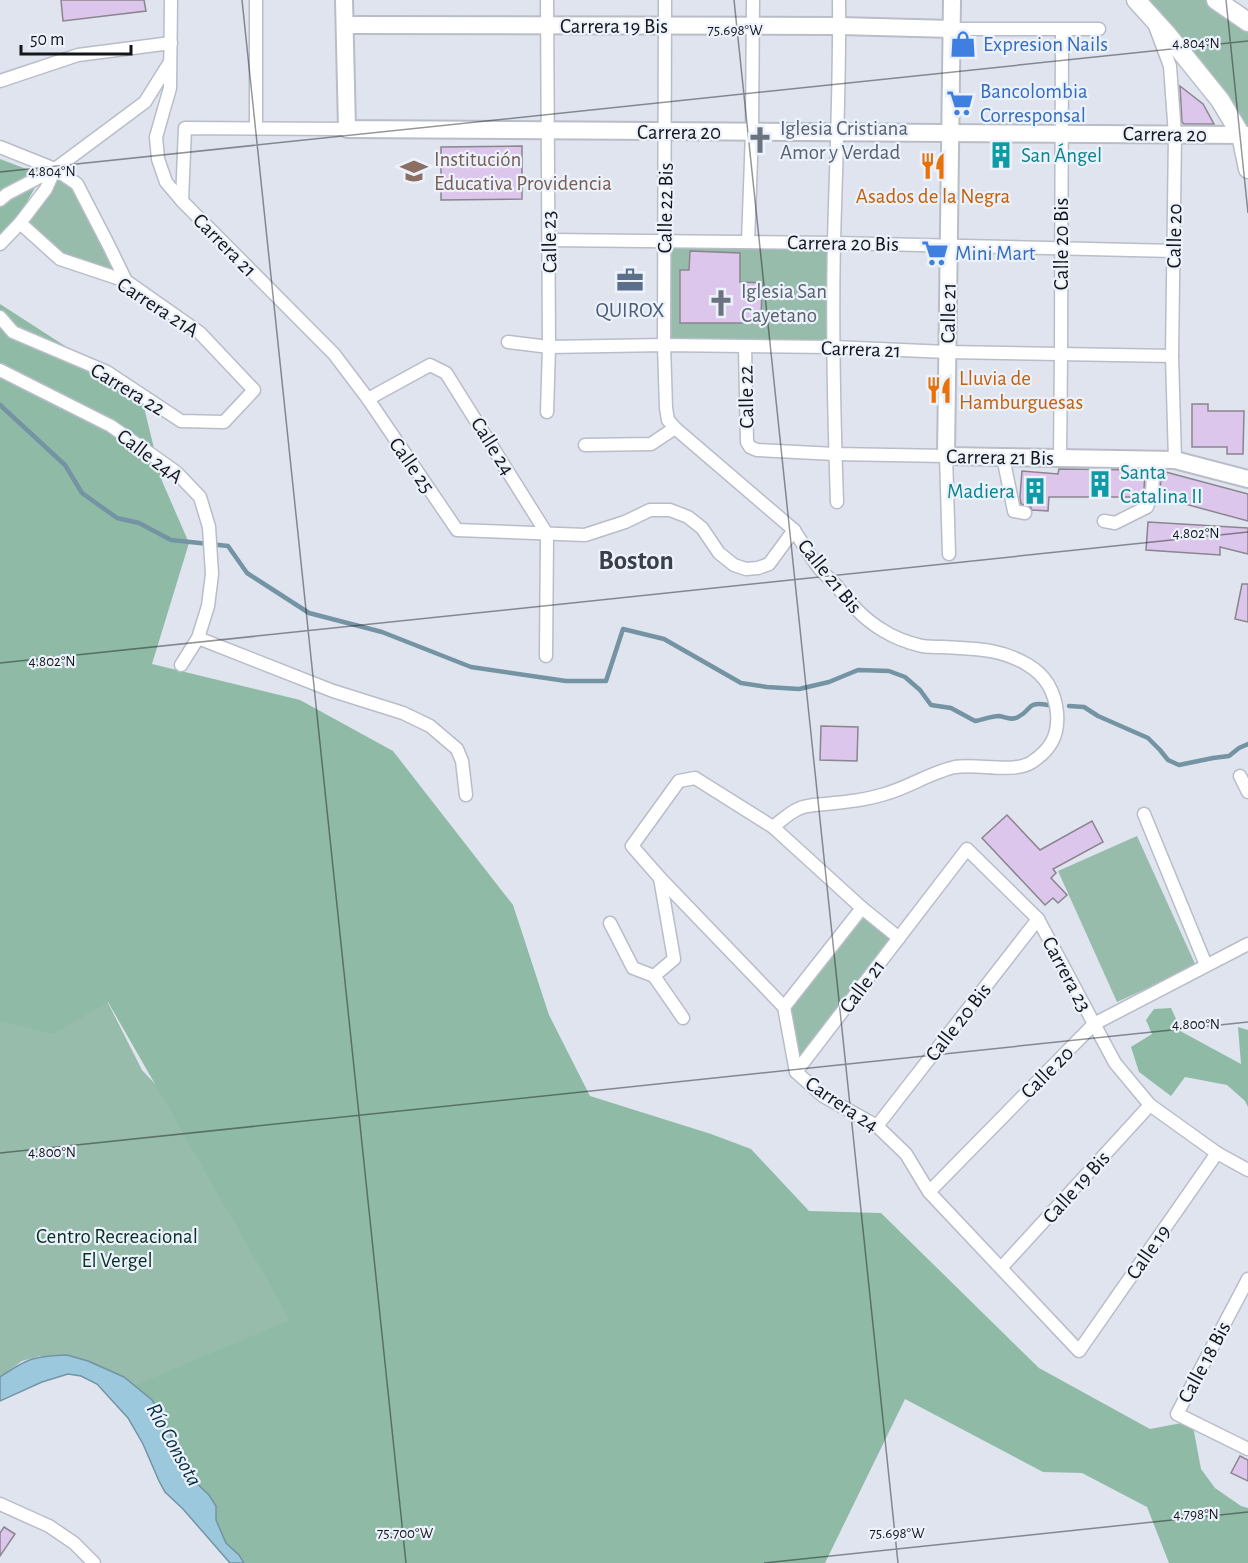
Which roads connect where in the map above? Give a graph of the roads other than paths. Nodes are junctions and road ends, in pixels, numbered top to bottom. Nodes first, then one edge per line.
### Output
1 (171, 0) edge
2 (256, 0) edge
3 (344, 0) edge
4 (547, 0) edge
5 (665, 0) edge
6 (753, 0) edge
7 (839, 0) edge
8 (952, 0) edge
9 (1136, 0) edge
10 (1216, 0) edge
11 (1151, 16) junction
12 (1248, 22) edge
13 (345, 25) junction
14 (547, 26) junction
15 (665, 26) junction
16 (753, 26) junction
17 (840, 26) junction
18 (952, 29) junction
19 (1099, 29) dead end
20 (1062, 30) junction
21 (171, 43) junction
22 (171, 61) junction
23 (0, 81) edge
24 (256, 128) junction
25 (348, 129) junction
26 (547, 131) junction
27 (666, 131) junction
28 (752, 132) junction
29 (838, 133) junction
30 (951, 133) junction
31 (1062, 133) junction
32 (1175, 135) junction
33 (1244, 135) edge
34 (0, 147) edge
35 (55, 169) junction
36 (1248, 169) edge
37 (0, 200) edge
38 (182, 201) junction
39 (20, 223) junction
40 (549, 240) junction
41 (665, 241) junction
42 (748, 242) junction
43 (834, 243) junction
44 (0, 244) edge
45 (949, 245) junction
46 (1060, 247) junction
47 (1173, 251) junction
48 (126, 281) junction
49 (0, 317) edge
50 (508, 342) dead end
51 (664, 345) junction
52 (549, 347) junction
53 (745, 347) junction
54 (834, 347) junction
55 (947, 352) junction
56 (1061, 354) junction
57 (1172, 356) junction
58 (0, 370) edge
59 (254, 390) joint
60 (368, 399) junction
61 (548, 412) dead end
62 (675, 428) junction
63 (585, 445) dead end
64 (750, 447) joint
65 (835, 454) junction
66 (946, 456) junction
67 (1003, 457) junction
68 (1060, 458) junction
69 (1154, 460) junction
70 (1175, 460) junction
71 (1248, 479) edge
72 (837, 502) dead end
73 (1025, 513) dead end
74 (1104, 521) dead end
75 (458, 530) joint
76 (794, 530) junction
77 (548, 534) junction
78 (949, 554) dead end
79 (198, 638) junction
80 (546, 656) dead end
81 (181, 665) dead end
82 (1240, 776) dead end
83 (1248, 792) edge
84 (466, 795) dead end
85 (1144, 814) dead end
86 (772, 827) junction
87 (660, 878) junction
88 (862, 908) junction
89 (1038, 919) junction
90 (609, 923) dead end
91 (899, 938) junction
92 (1248, 944) edge
93 (1206, 965) junction
94 (654, 976) junction
95 (784, 1007) junction
96 (683, 1018) dead end
97 (1094, 1024) junction
98 (796, 1072) junction
99 (1150, 1106) junction
100 (877, 1126) junction
101 (1217, 1153) junction
102 (1248, 1170) edge
103 (929, 1192) junction
104 (1001, 1268) junction
105 (1248, 1279) edge
106 (1079, 1351) joint
107 (1248, 1449) edge
108 (0, 1504) edge
109 (94, 1563) edge

1 - 21 street
2 - 24 street
3 - 13 street
4 - 14 street, Calle 23
5 - 15 street, Calle 22 Bis
6 - 16 street
7 - 17 street
8 - 18 street, Calle 21
9 - 11 main road
10 - 12 main road
11 - 32 street, Calle 20
11 - 33 main road
13 - 14 street, Carrera 19 Bis
13 - 25 street
14 - 15 street, Carrera 19 Bis
14 - 26 street, Calle 23
15 - 16 street, Carrera 19 Bis
15 - 27 street, Calle 22 Bis
16 - 17 street, Carrera 19 Bis
16 - 28 street
17 - 18 street, Carrera 19 Bis
17 - 29 street
18 - 20 street, Carrera 19 Bis
18 - 30 street, Calle 21
19 - 20 street, Carrera 19 Bis
20 - 31 street, Calle 20 Bis
21 - 22 street
21 - 23 street
22 - 35 street
22 - 38 street, Carrera 21
24 - 25 street, Carrera 20
24 - 38 street, Carrera 20
25 - 26 street, Carrera 20
26 - 27 street, Carrera 20
26 - 40 street, Calle 23
27 - 28 street, Carrera 20
27 - 41 street, Calle 22 Bis
28 - 29 street, Carrera 20
28 - 42 street
29 - 30 street, Carrera 20
29 - 43 street
30 - 31 street, Carrera 20
30 - 45 street, Calle 21
31 - 32 street, Carrera 20
31 - 46 street, Calle 20 Bis
32 - 33 street, Carrera 20
32 - 47 street, Calle 20
33 - 36 main road
34 - 35 street
35 - 37 street
35 - 39 street
35 - 48 street
38 - 60 street, Carrera 21
39 - 44 street
39 - 48 street, Carrera 21A
40 - 41 street, Carrera 20 Bis
40 - 52 street, Calle 23
41 - 42 street, Carrera 20 Bis
41 - 51 street, Calle 22 Bis
42 - 43 street, Carrera 20 Bis
43 - 45 street, Carrera 20 Bis
43 - 54 street
45 - 46 street, Carrera 20 Bis
45 - 55 street, Calle 21
46 - 47 street, Carrera 20 Bis
46 - 56 street, Calle 20 Bis
47 - 57 street, Calle 20
48 - 59 street, Carrera 21A
49 - 59 street, Carrera 22
50 - 52 street, Carrera 21
51 - 52 street, Carrera 21
51 - 53 street, Carrera 21
51 - 62 street, Calle 22 Bis
52 - 61 street, Calle 23
53 - 54 street, Carrera 21
53 - 64 street, Calle 22
54 - 55 street, Carrera 21
54 - 65 street
55 - 56 street, Carrera 21
55 - 66 street, Calle 21
56 - 57 street, Carrera 21
56 - 68 street, Calle 20 Bis
57 - 70 street, Calle 20
58 - 79 street, Calle 24A
60 - 75 street, Calle 25
60 - 77 street, Calle 24
62 - 63 street
62 - 76 street
64 - 65 street, Carrera 21 Bis
65 - 66 street, Carrera 21 Bis
65 - 72 street
66 - 67 street, Carrera 21 Bis
66 - 78 street, Calle 21
67 - 68 street, Carrera 21 Bis
67 - 73 street
68 - 69 street, Carrera 21 Bis
69 - 70 street, Carrera 21 Bis
69 - 74 street
70 - 71 street, Carrera 21 Bis
75 - 77 street, Calle 21 Bis
76 - 77 street, Calle 21 Bis
76 - 86 street, Calle 21 Bis
77 - 80 street
79 - 81 street, Calle 24A
79 - 84 street
82 - 83 street
85 - 93 street
86 - 87 street, Calle 21
86 - 88 street, Calle 21
87 - 94 street
87 - 95 street
88 - 91 street, Calle 21
88 - 95 street
89 - 91 street, Carrera 23
89 - 97 street, Carrera 23
89 - 100 street, Calle 20 Bis
90 - 94 street
91 - 98 street, Calle 21
92 - 93 street, Calle 20
93 - 97 street, Calle 20
94 - 96 street
95 - 98 street, Carrera 24
97 - 99 street, Carrera 23
97 - 103 street, Calle 20
98 - 100 street, Carrera 24
99 - 101 street, Carrera 23
99 - 104 street, Calle 19 Bis
100 - 103 street, Carrera 24
101 - 102 street, Carrera 23
101 - 106 street, Calle 19
103 - 104 street, Carrera 24
104 - 106 street, Carrera 24
105 - 107 street, Calle 18 Bis
108 - 109 street

